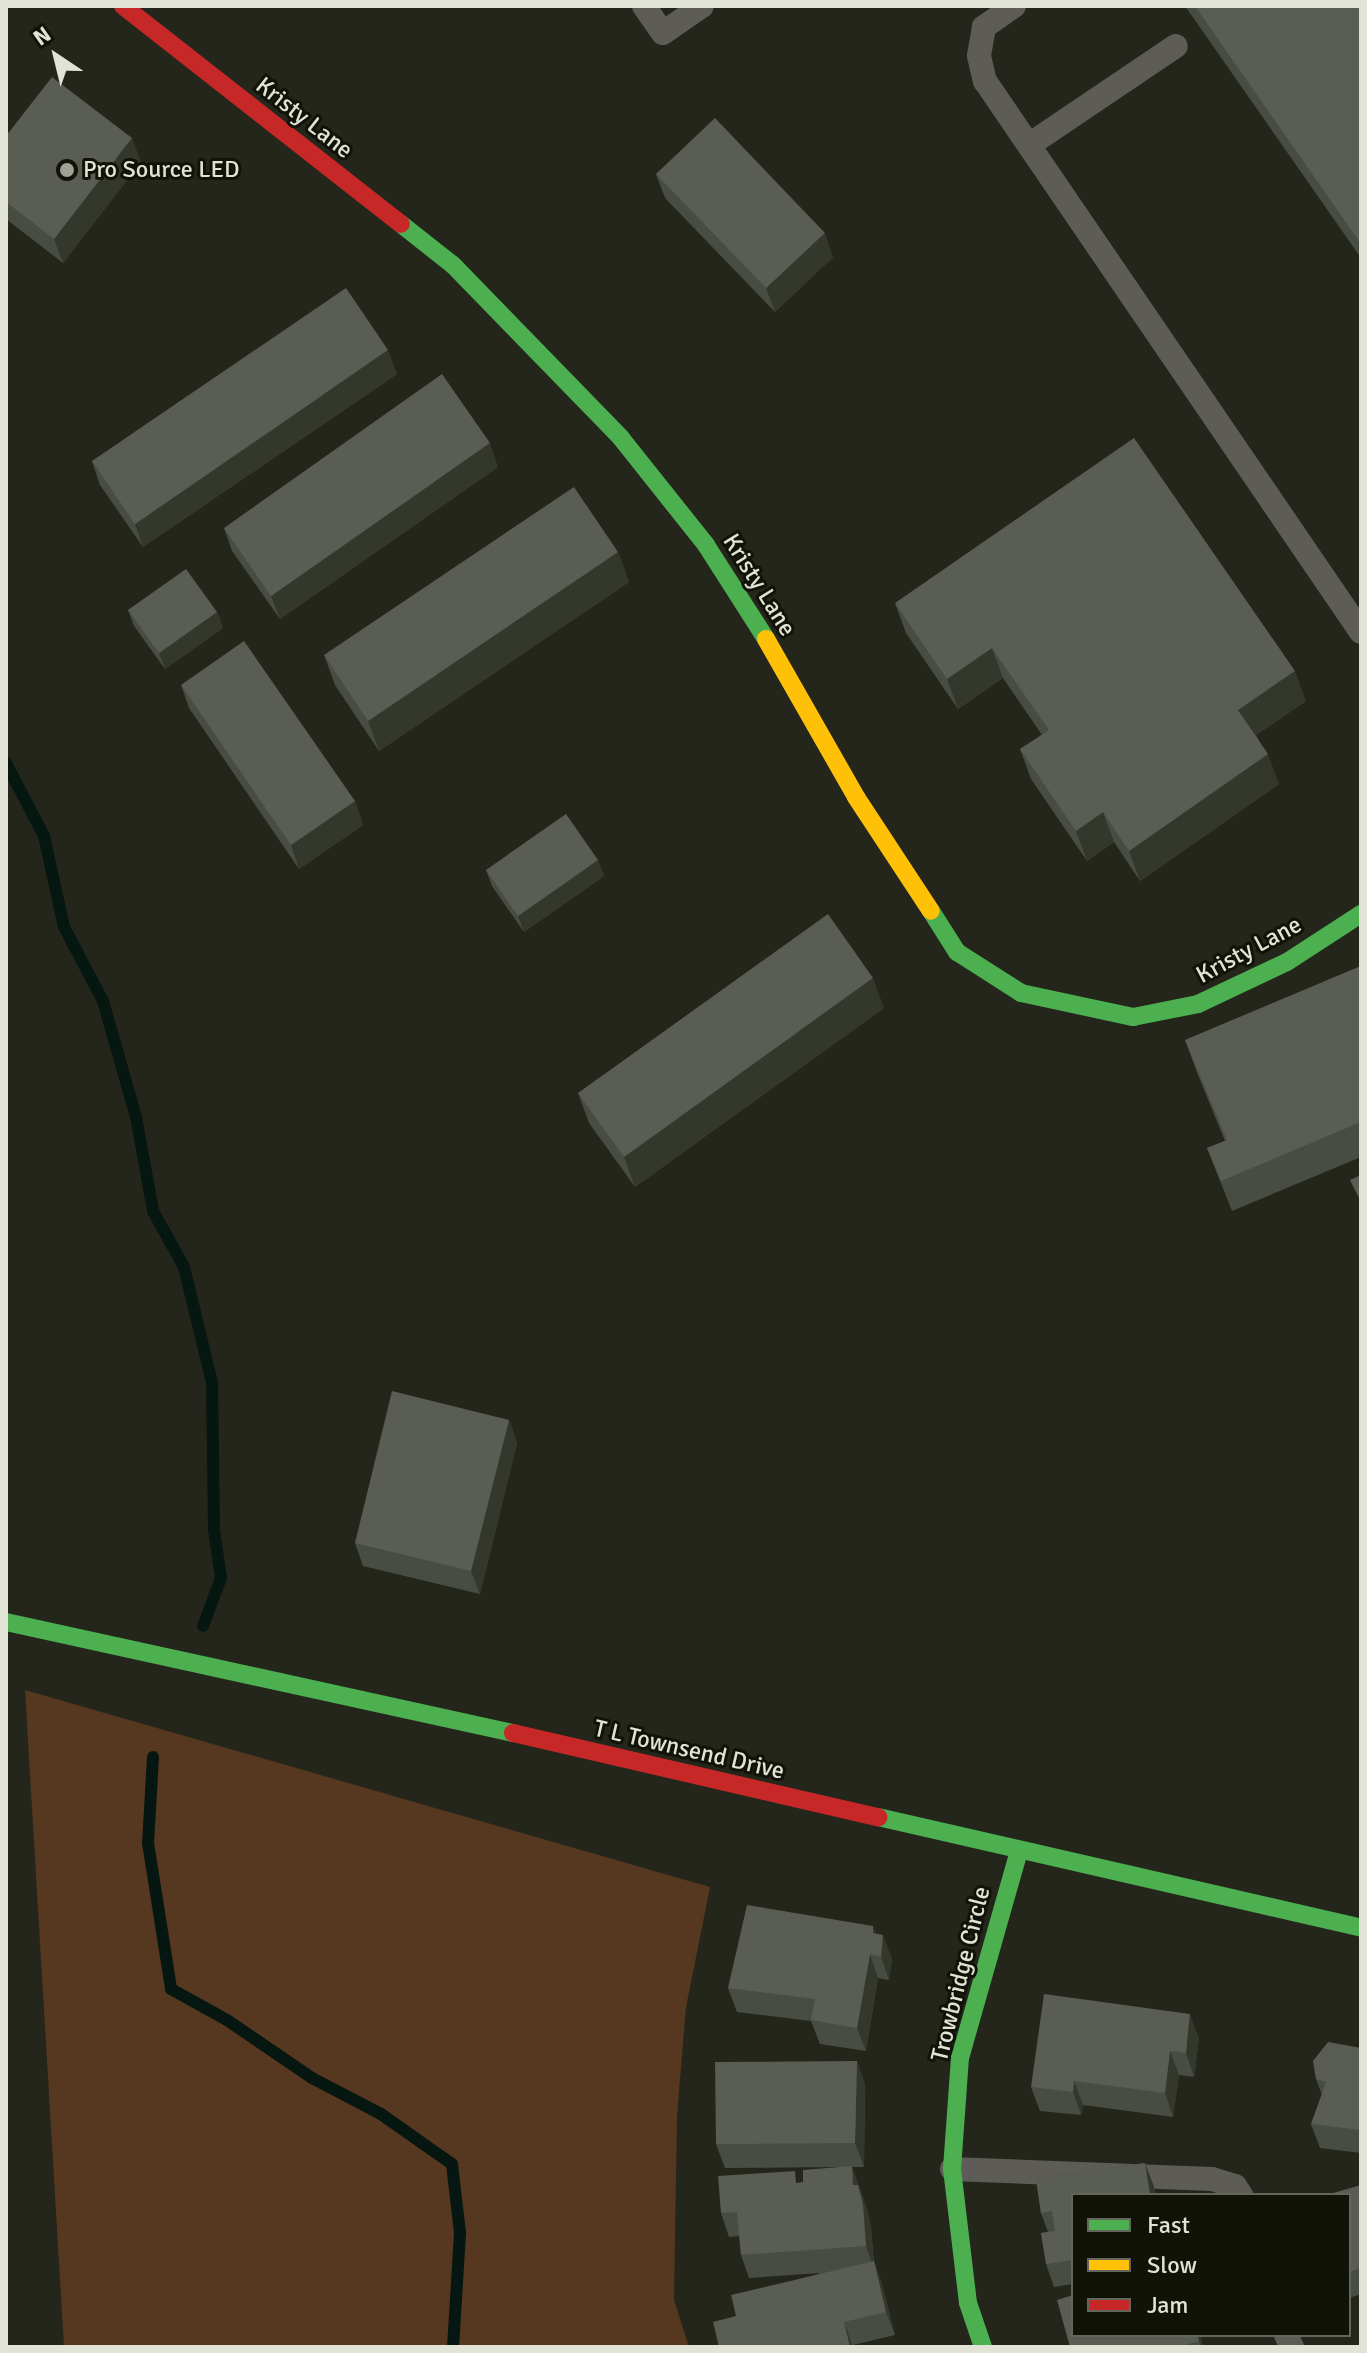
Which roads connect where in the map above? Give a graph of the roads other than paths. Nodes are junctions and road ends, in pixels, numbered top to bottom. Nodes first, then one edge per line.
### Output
1 (644, 6) edge
2 (702, 6) edge
3 (1014, 6) edge
4 (135, 10) edge
5 (1176, 46) dead end
6 (1029, 145) junction
7 (1361, 632) edge
8 (1361, 914) edge
9 (6, 1622) edge
10 (1019, 1851) junction
11 (1361, 1928) edge
12 (952, 2169) junction
13 (1240, 2193) edge
14 (983, 2347) edge

1 - 2 lane
3 - 6 lane
4 - 8 street, Kristy Lane
5 - 6 lane
6 - 7 lane
9 - 10 street, T L Townsend Drive
10 - 11 street, T L Townsend Drive
10 - 12 street, Trowbridge Circle
12 - 13 lane
12 - 14 street, Trowbridge Circle

